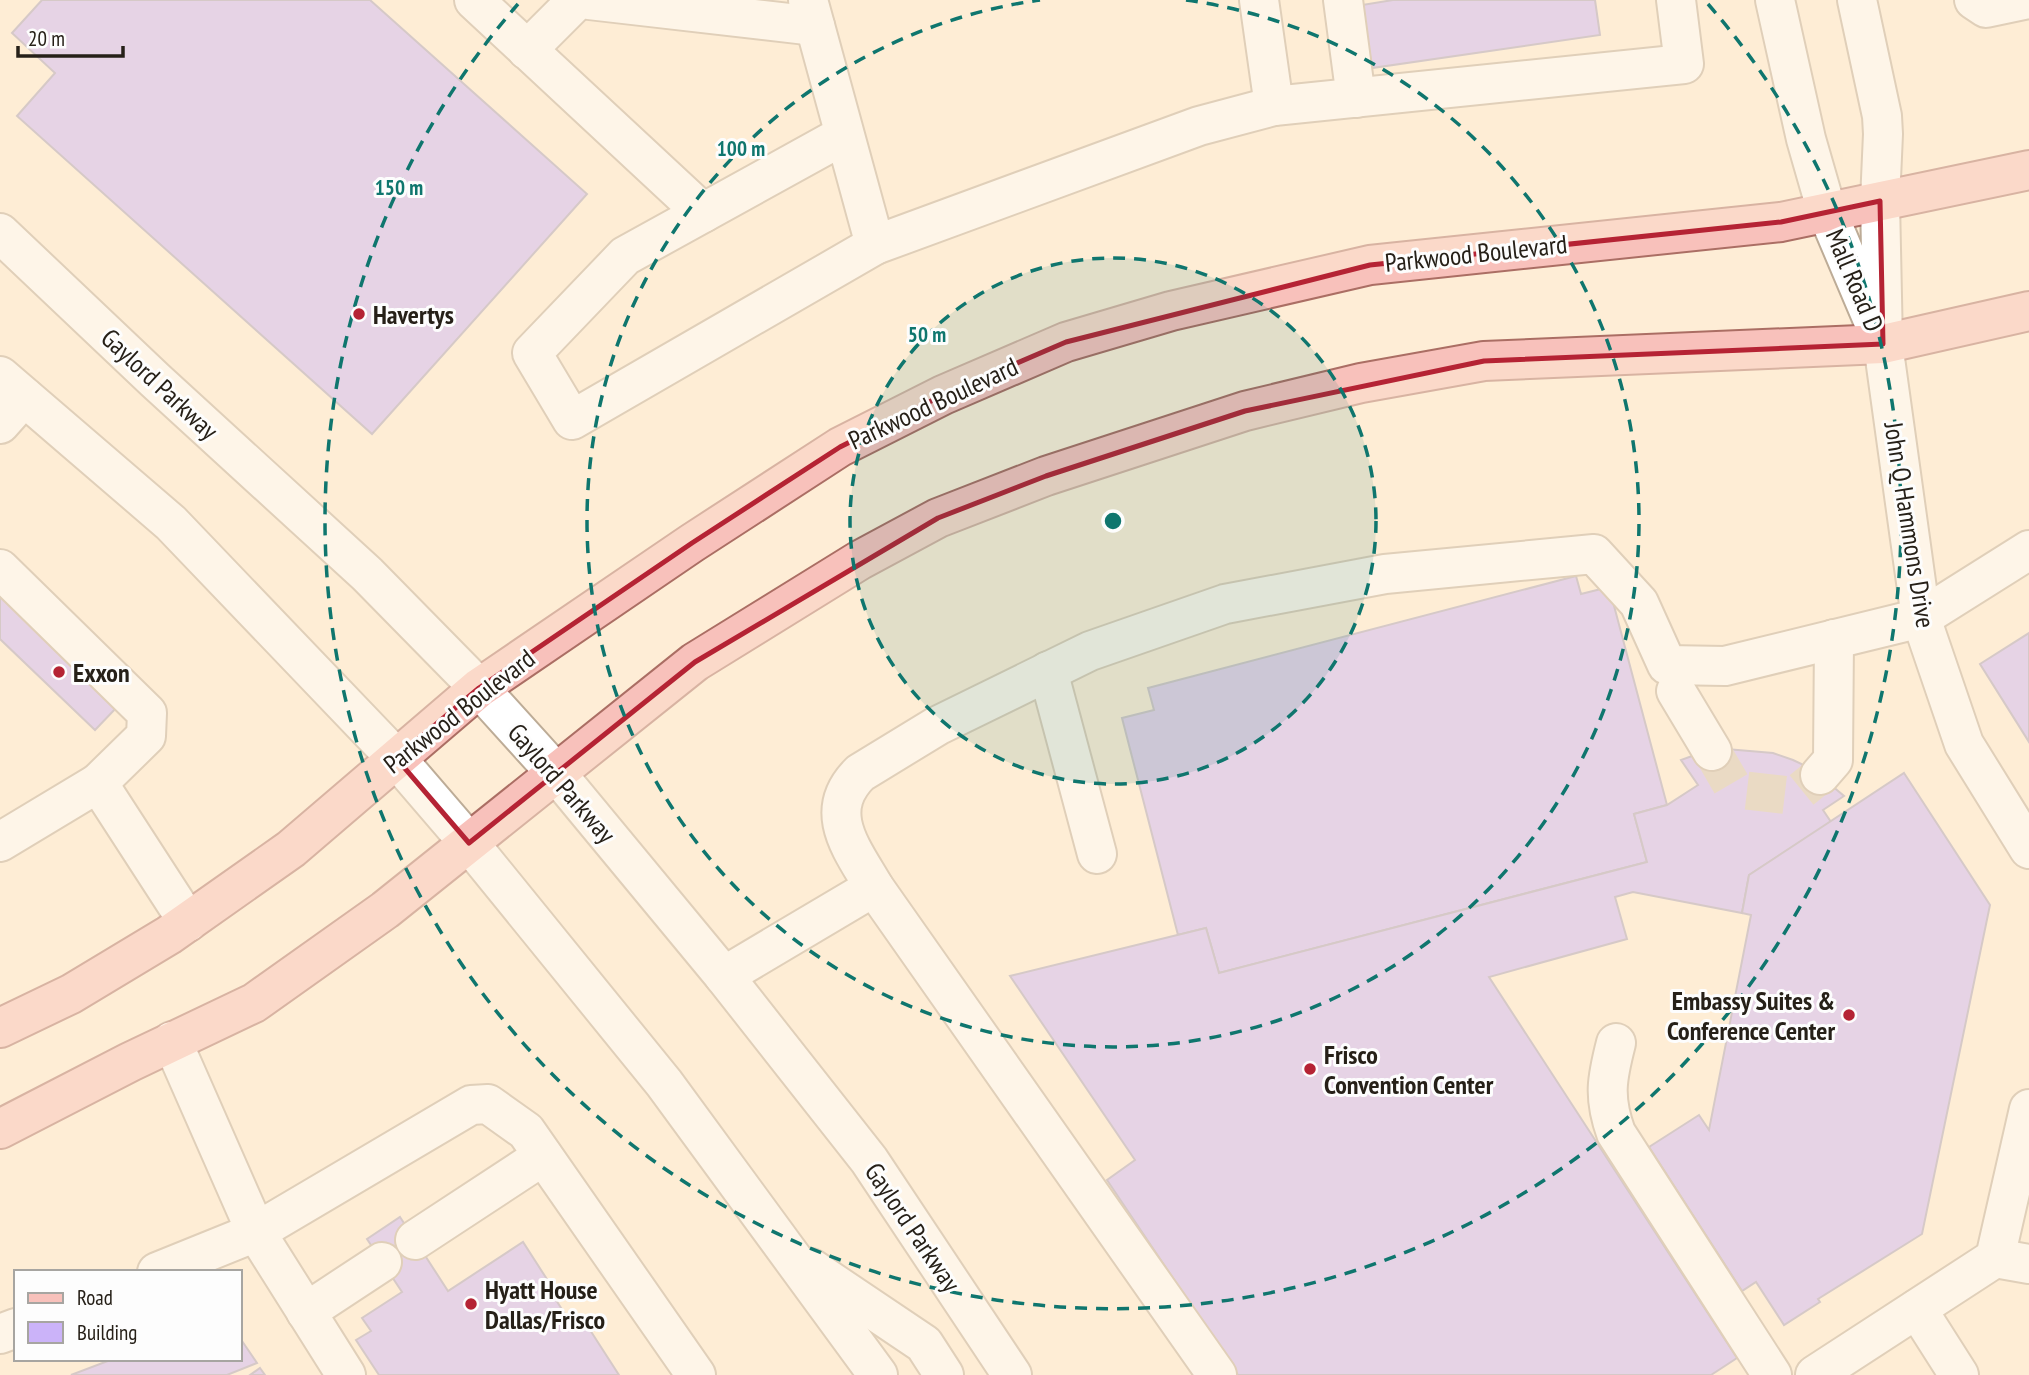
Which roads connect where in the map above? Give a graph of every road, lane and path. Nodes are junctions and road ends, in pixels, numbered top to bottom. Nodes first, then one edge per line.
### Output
1 (474, 0) edge
2 (577, 0) edge
3 (589, 0) edge
4 (1259, 0) edge
5 (1343, 0) edge
6 (1676, 0) edge
7 (1775, 0) edge
8 (1857, 0) edge
9 (1974, 0) edge
10 (2024, 0) edge
11 (811, 13) edge
12 (527, 50) junction
13 (1356, 98) junction
14 (1274, 106) junction
15 (844, 135) junction
16 (2029, 170) edge
17 (1880, 201) junction
18 (1827, 212) junction
19 (703, 213) junction
20 (0, 233) edge
21 (875, 246) junction
22 (2029, 311) edge
23 (1883, 344) junction
24 (8, 399) edge
25 (2029, 550) edge
26 (0, 569) edge
27 (1921, 618) junction
28 (1834, 639) junction
29 (1048, 671) junction
30 (479, 688) junction
31 (1676, 691) dead end
32 (1713, 751) tunnel mouth
33 (396, 758) junction
34 (556, 772) junction
35 (1819, 775) tunnel mouth
36 (98, 783) junction
37 (0, 842) edge
38 (469, 843) junction
39 (2029, 849) edge
40 (1097, 854) dead end
41 (874, 887) junction
42 (188, 922) junction
43 (724, 976) junction
44 (0, 1028) edge
45 (172, 1041) junction
46 (1616, 1043) dead end
47 (2029, 1109) edge
48 (0, 1129) edge
49 (543, 1156) junction
50 (256, 1232) junction
51 (415, 1240) dead end
52 (789, 1253) junction
53 (2012, 1261) edge
54 (382, 1262) dead end
55 (162, 1270) edge
56 (1917, 1309) junction
57 (306, 1312) junction
58 (346, 1375) edge
59 (696, 1375) edge
60 (878, 1375) edge
61 (944, 1375) edge
62 (1012, 1375) edge
63 (1217, 1375) edge
64 (1772, 1375) edge
65 (1815, 1375) edge
66 (1959, 1375) edge

1 - 12 street
2 - 12 street
3 - 11 street
4 - 14 street
5 - 13 street
6 - 13 street
7 - 18 street, Mall Road D
8 - 17 street, Mall Road D
9 - 10 street
11 - 15 street
12 - 19 street
13 - 14 street
14 - 21 street
15 - 19 street
15 - 21 street
16 - 17 main road, Parkwood Boulevard
17 - 18 main road, Parkwood Boulevard
17 - 23 street, Mall Road D
18 - 23 street, Mall Road D
18 - 30 main road, Parkwood Boulevard
19 - 21 street
20 - 30 street, Gaylord Parkway
22 - 23 main road
23 - 27 street, John Q Hammons Drive
23 - 34 main road
24 - 33 street
25 - 27 street
26 - 36 street
27 - 28 street
27 - 39 street, John Q Hammons Drive
28 - 29 street
28 - 35 street
29 - 40 street
29 - 41 street
30 - 33 main road, Parkwood Boulevard
30 - 34 street, Gaylord Parkway
31 - 32 street
33 - 38 street
33 - 42 main road, Parkwood Boulevard
34 - 38 main road
34 - 43 street, Gaylord Parkway
36 - 37 street
36 - 42 street
38 - 45 main road
38 - 52 street
41 - 43 street
41 - 63 street
42 - 44 main road, Parkwood Boulevard
43 - 62 street, Gaylord Parkway
45 - 48 main road
45 - 50 street
46 - 64 street
47 - 53 street
49 - 50 street
49 - 51 street
49 - 59 street
50 - 55 street
50 - 57 street
52 - 60 street
52 - 61 street
53 - 56 street
54 - 57 street
56 - 65 street
56 - 66 street
57 - 58 street

